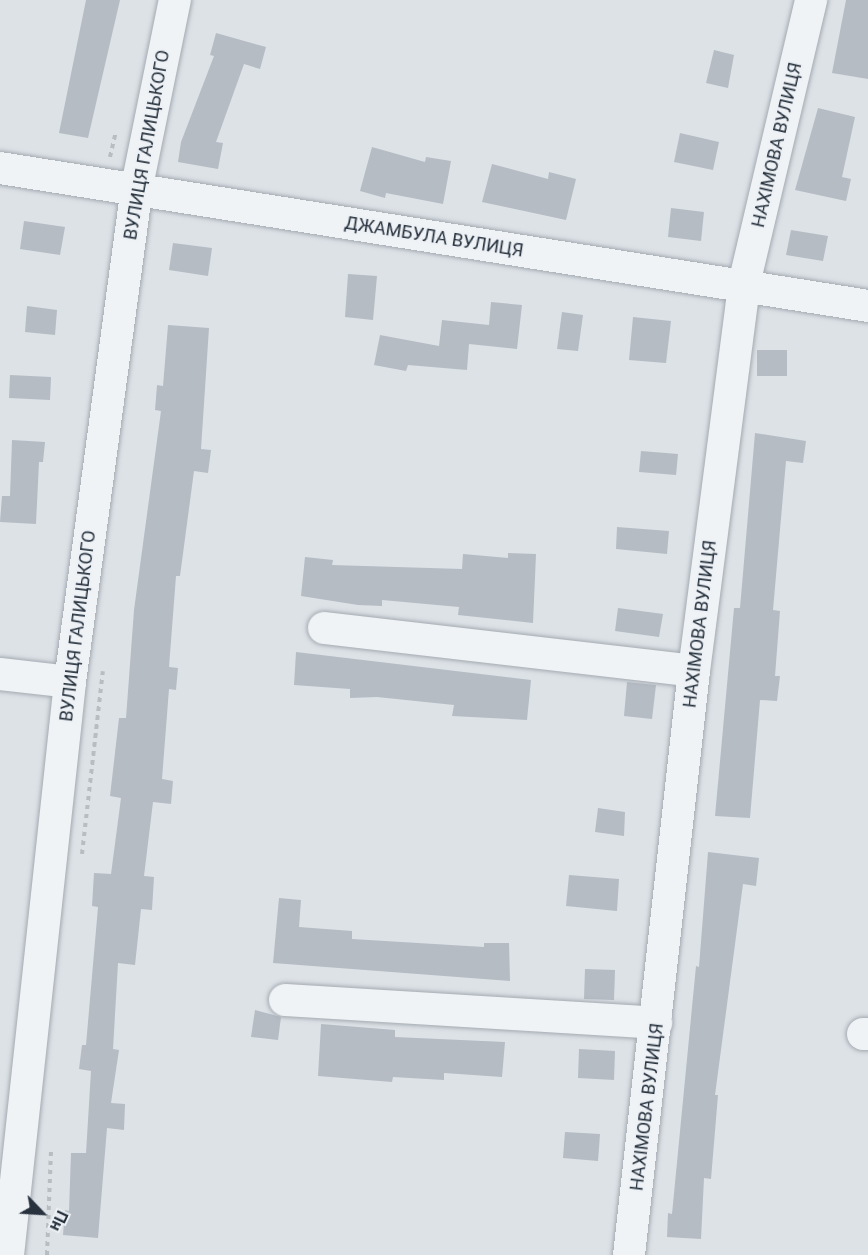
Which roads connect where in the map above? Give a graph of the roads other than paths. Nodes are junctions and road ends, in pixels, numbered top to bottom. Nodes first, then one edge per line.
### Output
1 (175, 0) edge
2 (811, 0) edge
3 (0, 168) edge
4 (136, 191) junction
5 (744, 285) junction
6 (868, 306) edge
7 (324, 628) dead end
8 (694, 671) junction
9 (0, 674) edge
10 (70, 682) junction
11 (285, 1000) dead end
12 (656, 1023) junction
13 (8, 1255) edge
14 (629, 1255) edge

1 - 4 street, ВУЛИЦЯ ГАЛИЦЬКОГО
2 - 5 street, НАХІМОВА ВУЛИЦЯ
3 - 4 street, ДЖАМБУЛА ВУЛИЦЯ
4 - 5 street, ДЖАМБУЛА ВУЛИЦЯ
4 - 10 street, ВУЛИЦЯ ГАЛИЦЬКОГО
5 - 6 street, ДЖАМБУЛА ВУЛИЦЯ
5 - 8 street, НАХІМОВА ВУЛИЦЯ
7 - 8 street
8 - 12 street, НАХІМОВА ВУЛИЦЯ
9 - 10 street
10 - 13 street, ВУЛИЦЯ ГАЛИЦЬКОГО
11 - 12 street
12 - 14 street, НАХІМОВА ВУЛИЦЯ

